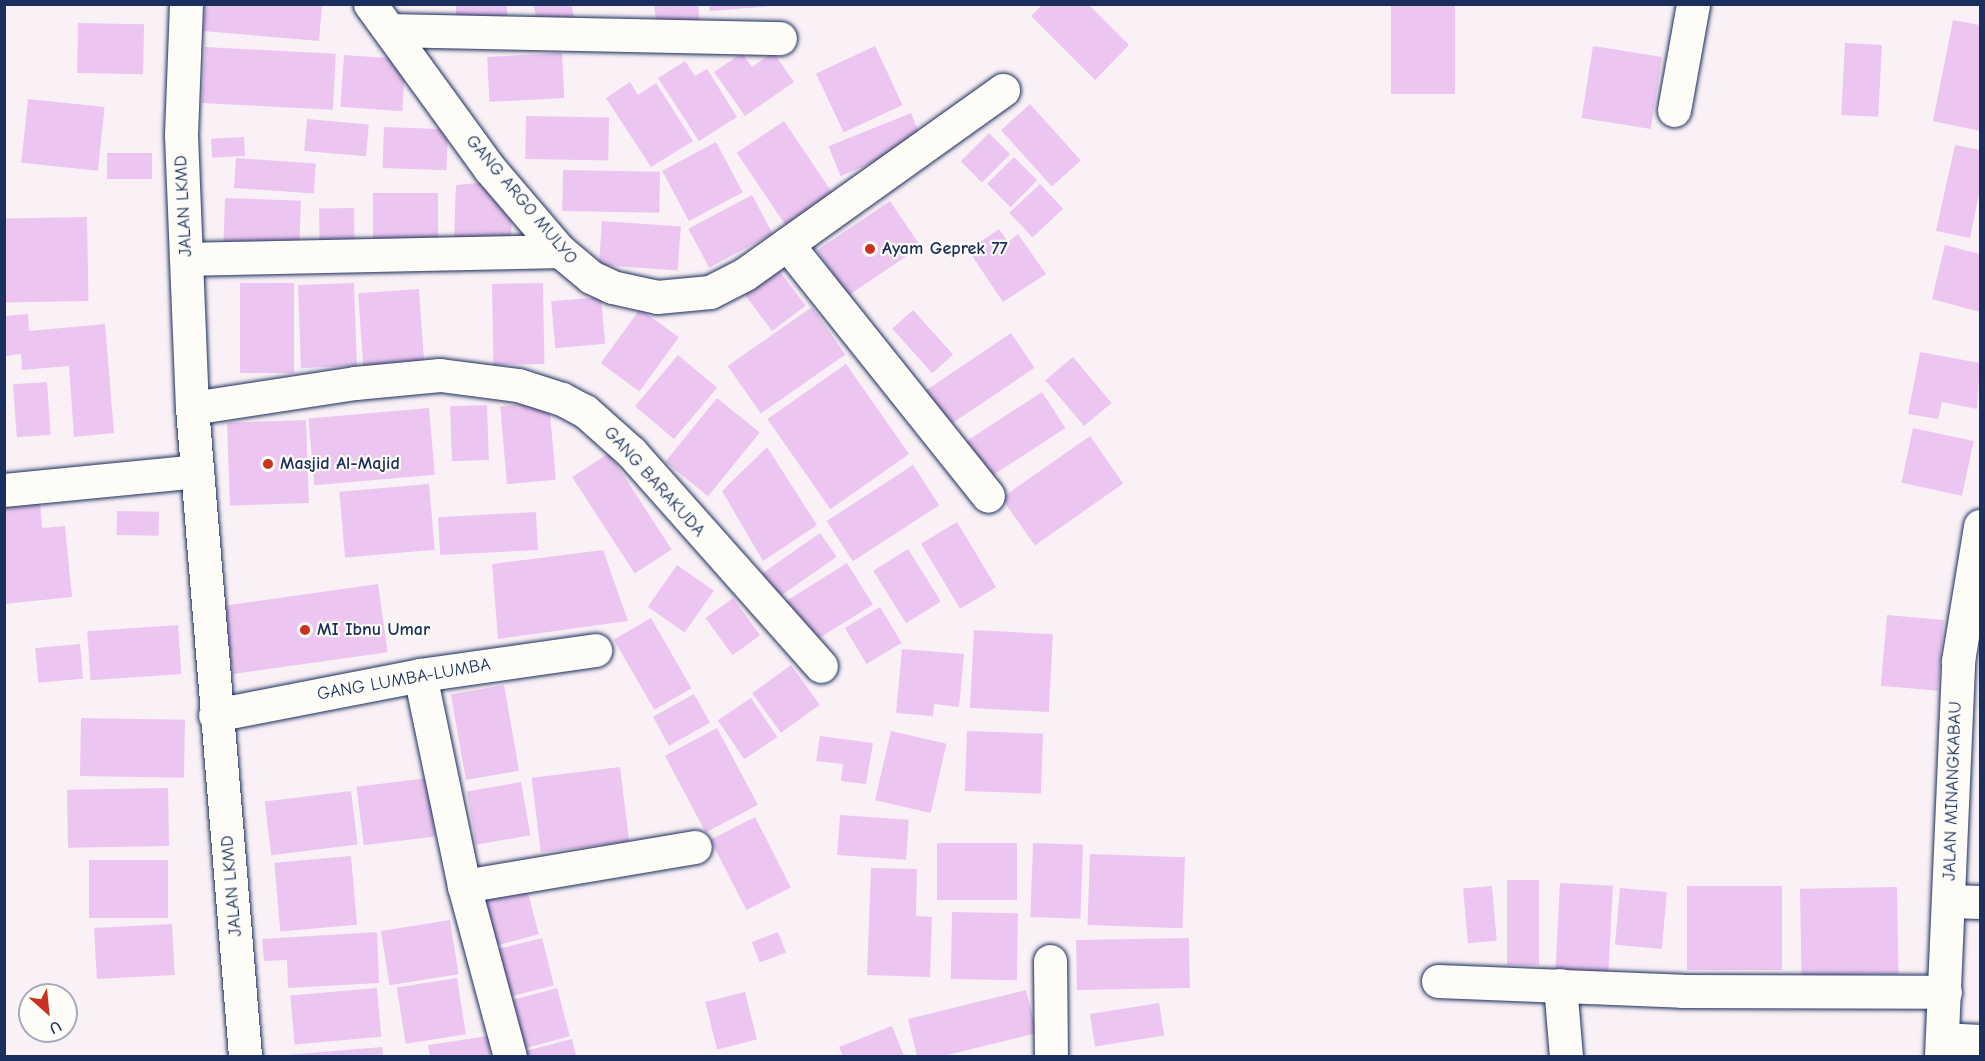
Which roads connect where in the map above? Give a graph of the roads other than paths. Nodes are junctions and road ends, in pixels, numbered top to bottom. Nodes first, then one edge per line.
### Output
1 (186, 4) edge
2 (370, 4) edge
3 (1693, 4) edge
4 (391, 30) junction
5 (780, 38) dead end
6 (1003, 90) dead end
7 (1674, 110) dead end
8 (787, 244) junction
9 (560, 251) junction
10 (186, 259) junction
11 (192, 408) junction
12 (197, 471) junction
13 (4, 490) edge
14 (988, 496) dead end
15 (1980, 526) edge
16 (595, 650) dead end
17 (821, 666) dead end
18 (420, 675) junction
19 (214, 716) junction
20 (695, 847) dead end
21 (464, 886) junction
22 (1965, 902) edge
23 (1050, 961) dead end
24 (1438, 981) dead end
25 (1560, 985) junction
26 (1945, 992) junction
27 (1980, 1041) edge
28 (1942, 1048) edge
29 (245, 1056) edge
30 (510, 1056) edge
31 (1051, 1056) edge
32 (1566, 1056) edge

1 - 10 street, JALAN LKMD
2 - 4 street, GANG ARGO MULYO
3 - 7 street
4 - 5 street
4 - 9 street, GANG ARGO MULYO
6 - 8 street, GANG ARGO MULYO
8 - 9 street, GANG ARGO MULYO
8 - 14 street
9 - 10 street
10 - 11 street, JALAN LKMD
11 - 12 street, JALAN LKMD
11 - 17 street, GANG BARAKUDA
12 - 13 street
12 - 19 street, JALAN LKMD
15 - 22 street, JALAN MINANGKABAU
16 - 18 street, GANG LUMBA-LUMBA
18 - 19 street, GANG LUMBA-LUMBA
18 - 21 street
19 - 29 street, JALAN LKMD
20 - 21 street
21 - 30 street
22 - 26 street, JALAN MINANGKABAU
23 - 31 street
24 - 25 street
25 - 26 street
25 - 32 street
26 - 28 street, JALAN MINANGKABAU
27 - 28 street

